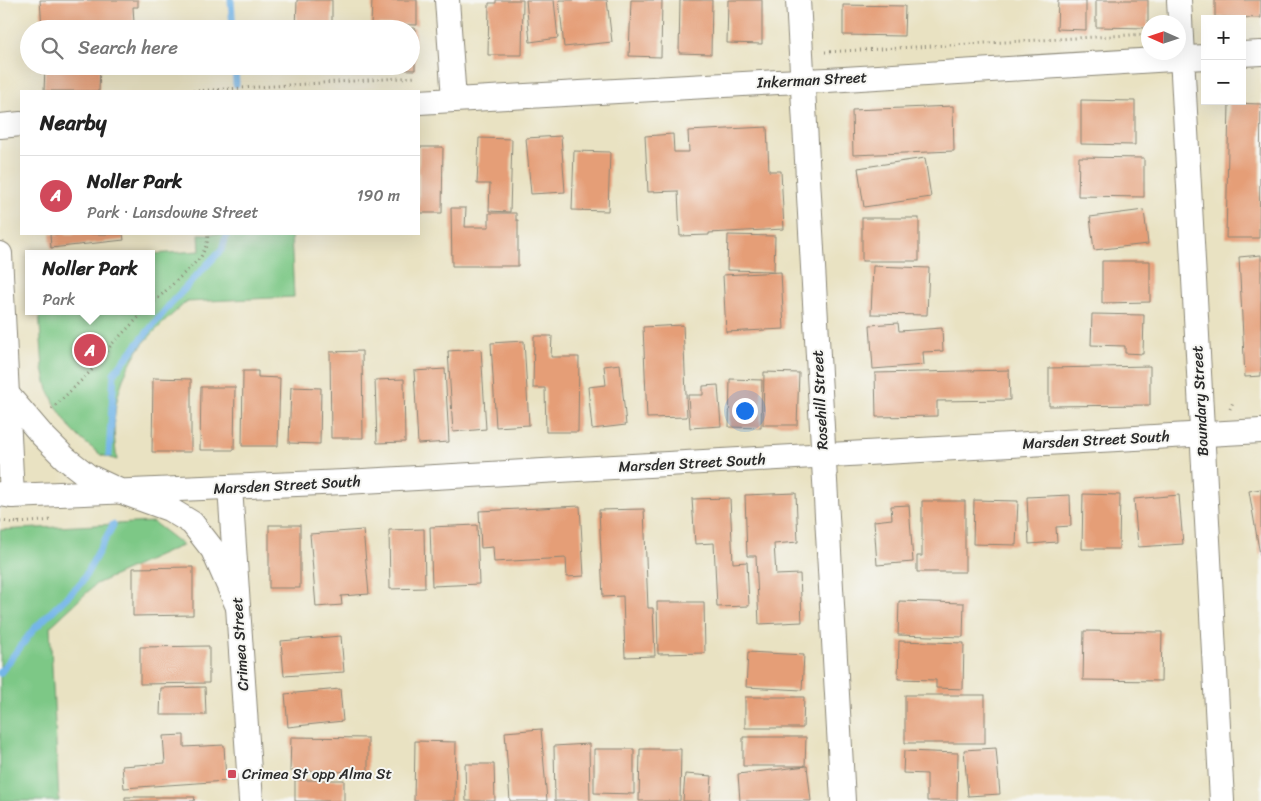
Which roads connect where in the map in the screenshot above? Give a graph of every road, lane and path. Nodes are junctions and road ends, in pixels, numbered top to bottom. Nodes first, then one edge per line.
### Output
1 (447, 0) edge
2 (798, 0) edge
3 (1179, 0) edge
4 (1141, 34) edge
5 (824, 52) dead end
6 (1261, 53) edge
7 (1246, 54) edge
8 (1193, 57) edge
9 (802, 81) junction
10 (454, 100) junction
11 (420, 102) edge
12 (20, 124) edge
13 (0, 126) edge
14 (208, 235) edge
15 (0, 254) edge
16 (155, 301) edge
17 (141, 315) edge
18 (7, 394) junction
19 (1233, 402) dead end
20 (51, 410) dead end
21 (1230, 410) dead end
22 (1261, 431) edge
23 (1201, 434) junction
24 (824, 455) junction
25 (230, 487) junction
26 (122, 492) junction
27 (6, 495) edge
28 (61, 520) dead end
29 (19, 523) dead end
30 (238, 607) junction
31 (251, 801) edge
32 (843, 801) edge
33 (1222, 801) edge

1 - 10 street
2 - 9 street, Rosehill Street
3 - 8 street, Boundary Street
4 - 5 path, Inkerman Street
6 - 7 street
8 - 9 street, Inkerman Street
8 - 23 street, Boundary Street
9 - 10 street, Inkerman Street
9 - 24 street, Rosehill Street
10 - 11 street, Inkerman Street
12 - 13 street
14 - 16 path
15 - 18 street
17 - 20 path
18 - 26 street
18 - 27 street
19 - 21 path
22 - 23 street, Marsden Street South
23 - 24 street, Marsden Street South
23 - 33 street, Boundary Street
24 - 25 street, Marsden Street South
24 - 32 street, Rosehill Street
25 - 26 street, Marsden Street South
25 - 30 street, Crimea Street
26 - 27 street, Marsden Street South
26 - 30 street
28 - 29 path
30 - 31 street, Crimea Street

